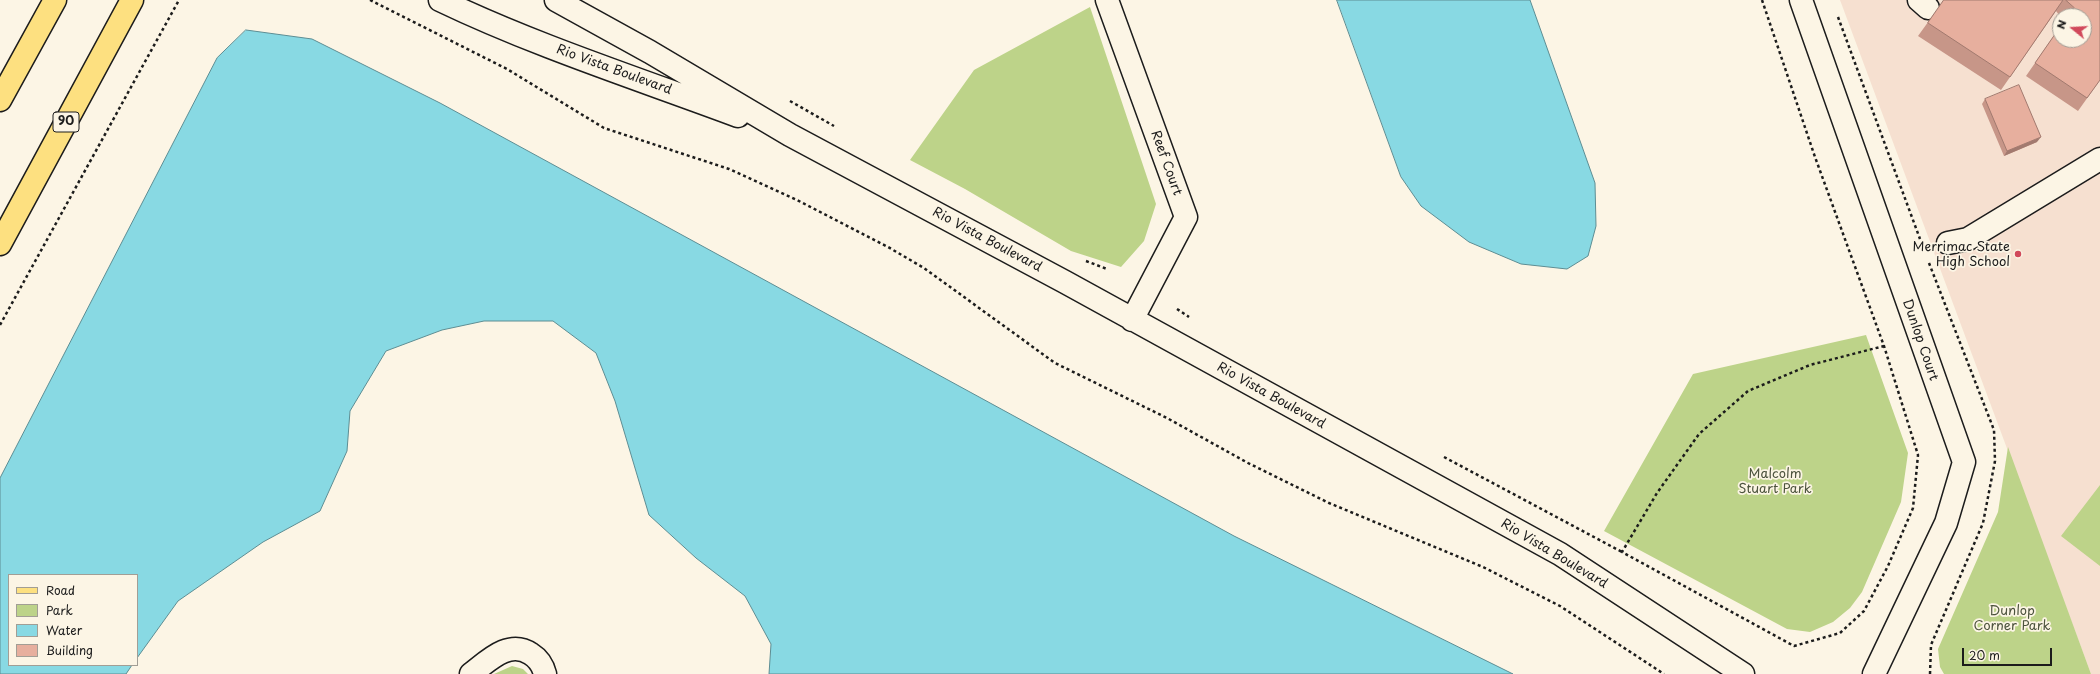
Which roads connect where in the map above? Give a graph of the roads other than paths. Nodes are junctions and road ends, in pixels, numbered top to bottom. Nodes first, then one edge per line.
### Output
1 (55, 0) edge
2 (132, 0) edge
3 (440, 0) edge
4 (556, 0) edge
5 (1107, 0) edge
6 (1801, 0) edge
7 (0, 100) edge
8 (790, 135) junction
9 (2100, 159) edge
10 (1948, 243) dead end
11 (0, 244) edge
12 (1132, 320) junction
13 (470, 674) edge
14 (545, 674) edge
15 (1742, 674) edge
16 (1874, 674) edge

1 - 7 main road
2 - 11 main road, 90
3 - 8 street, Rio Vista Boulevard
4 - 8 street, Rio Vista Boulevard
5 - 12 street, Reef Court
6 - 16 street, Dunlop Court
8 - 12 street, Rio Vista Boulevard
9 - 10 street
12 - 15 street, Rio Vista Boulevard
13 - 14 street

